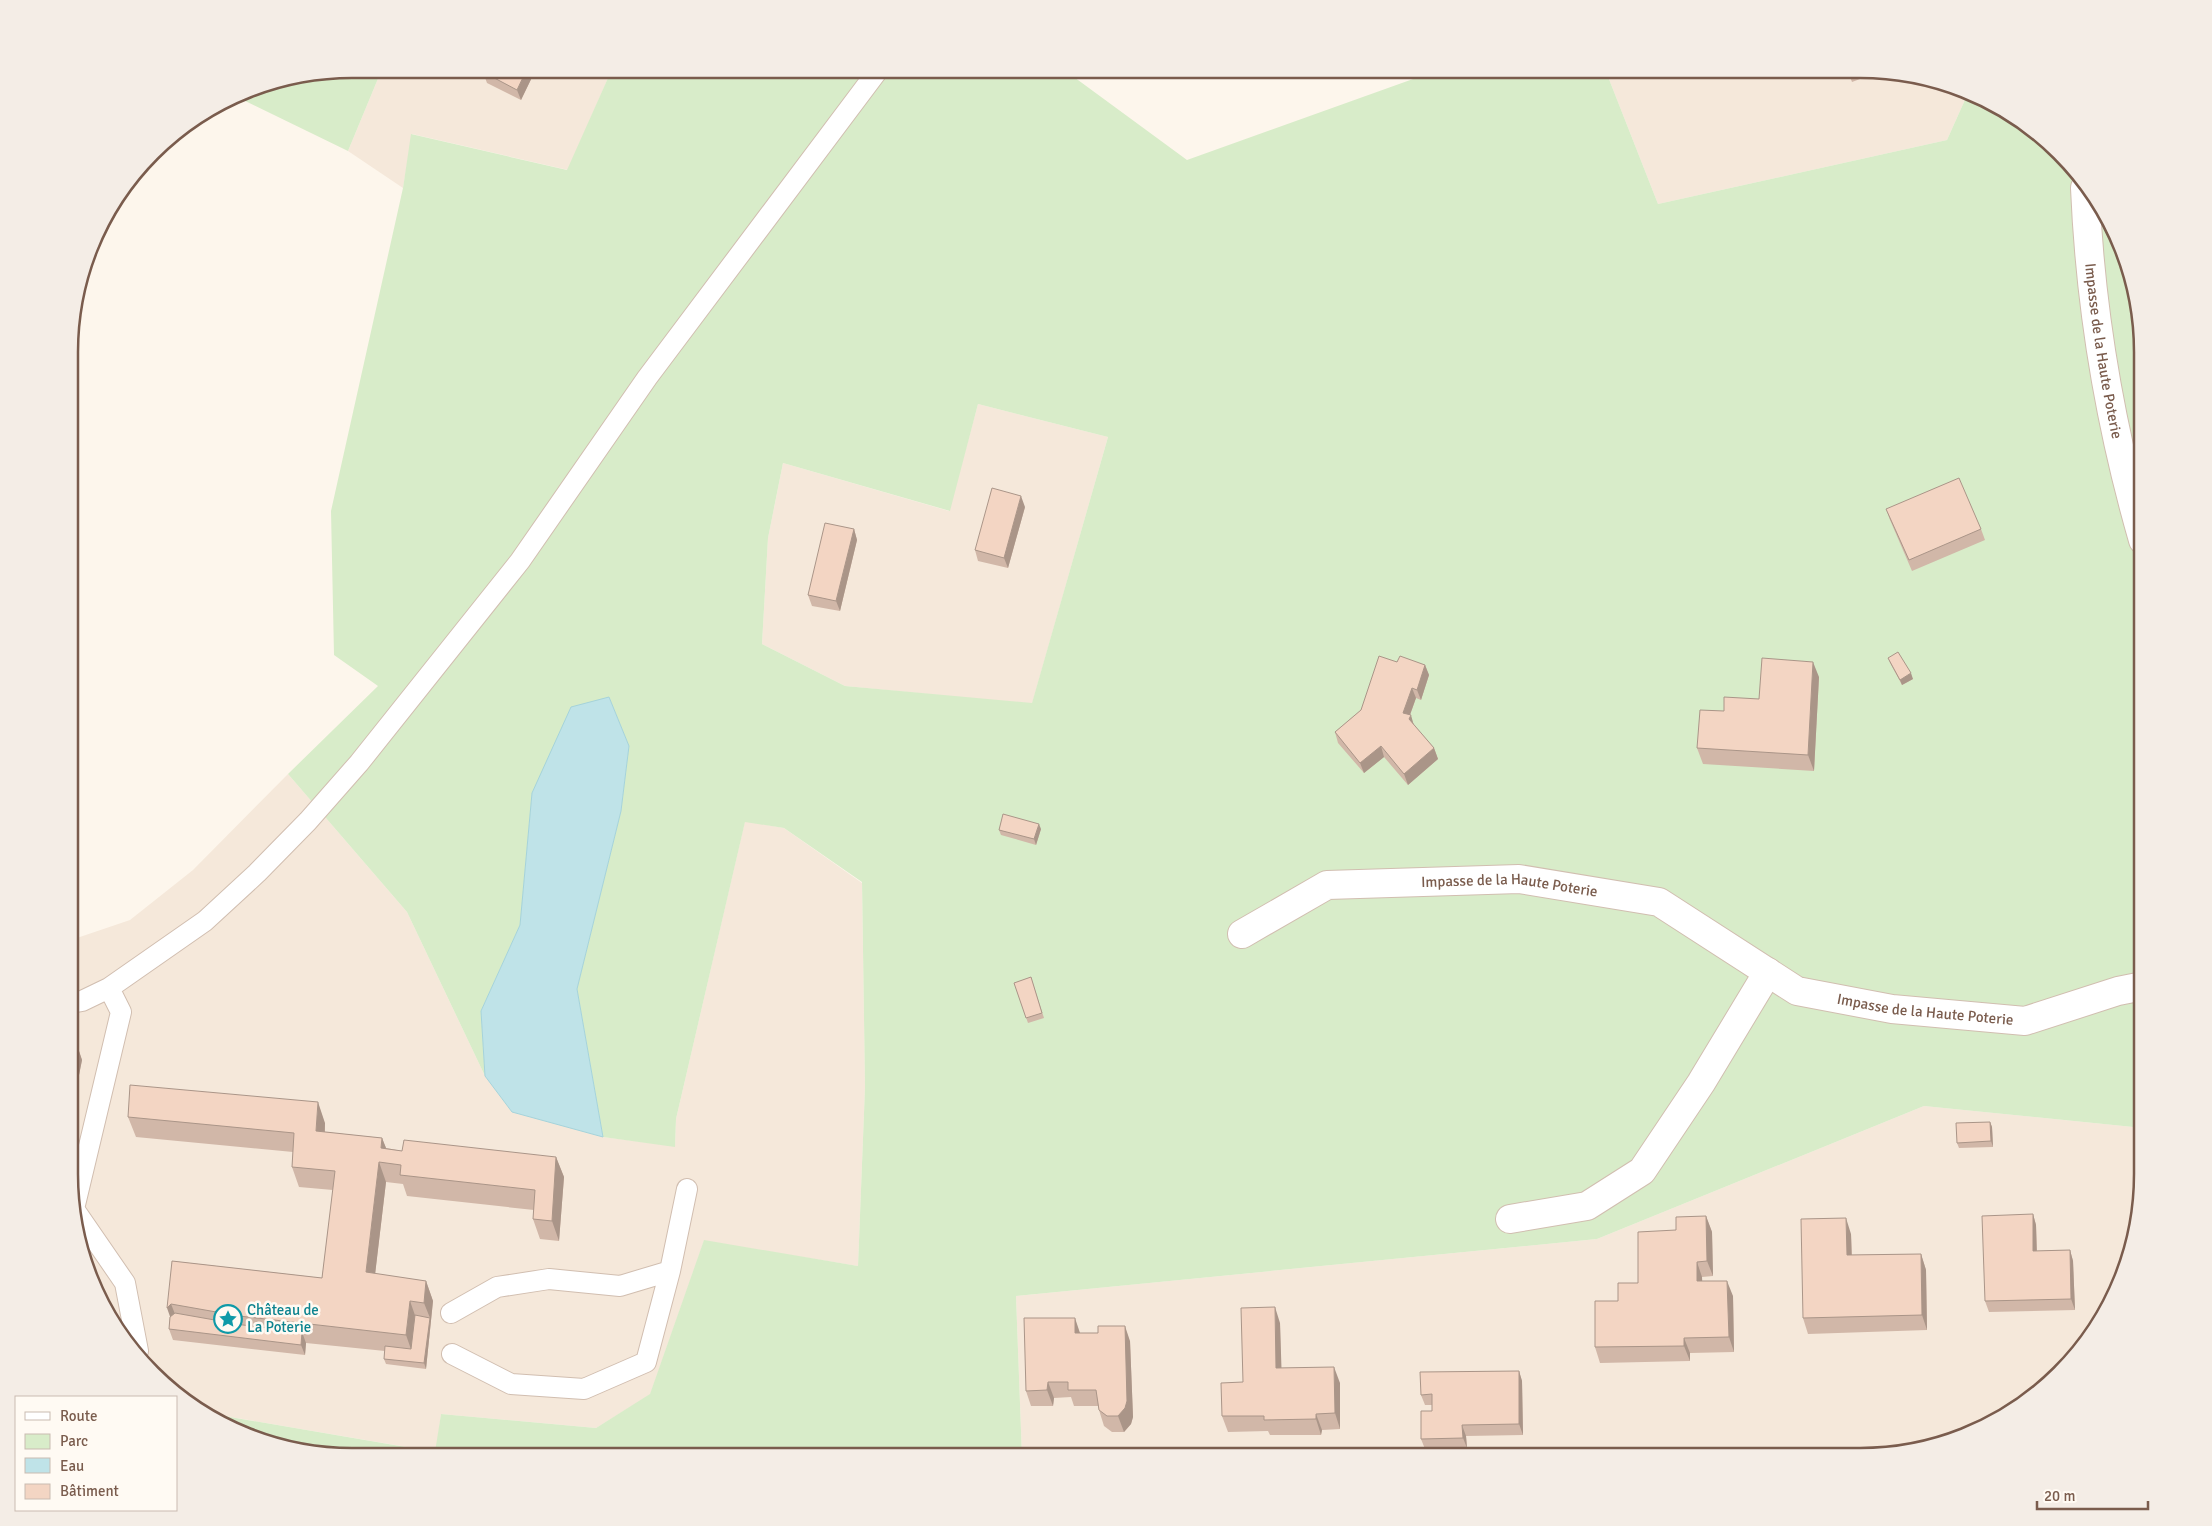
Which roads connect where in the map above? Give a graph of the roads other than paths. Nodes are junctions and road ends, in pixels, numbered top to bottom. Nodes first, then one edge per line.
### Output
1 (872, 78) edge
2 (2086, 196) edge
3 (2134, 509) edge
4 (1242, 934) dead end
5 (1768, 972) junction
6 (109, 988) junction
7 (2134, 988) edge
8 (78, 1002) edge
9 (78, 1184) edge
10 (687, 1189) dead end
11 (1510, 1220) dead end
12 (82, 1222) edge
13 (670, 1271) junction
14 (451, 1313) dead end
15 (137, 1344) edge
16 (452, 1354) dead end

1 - 6 lane
2 - 3 street, Impasse de la Haute Poterie
4 - 5 street, Impasse de la Haute Poterie
5 - 7 street, Impasse de la Haute Poterie
5 - 11 street
6 - 8 lane
6 - 9 lane
10 - 13 lane
12 - 15 lane
13 - 14 lane
13 - 16 lane

